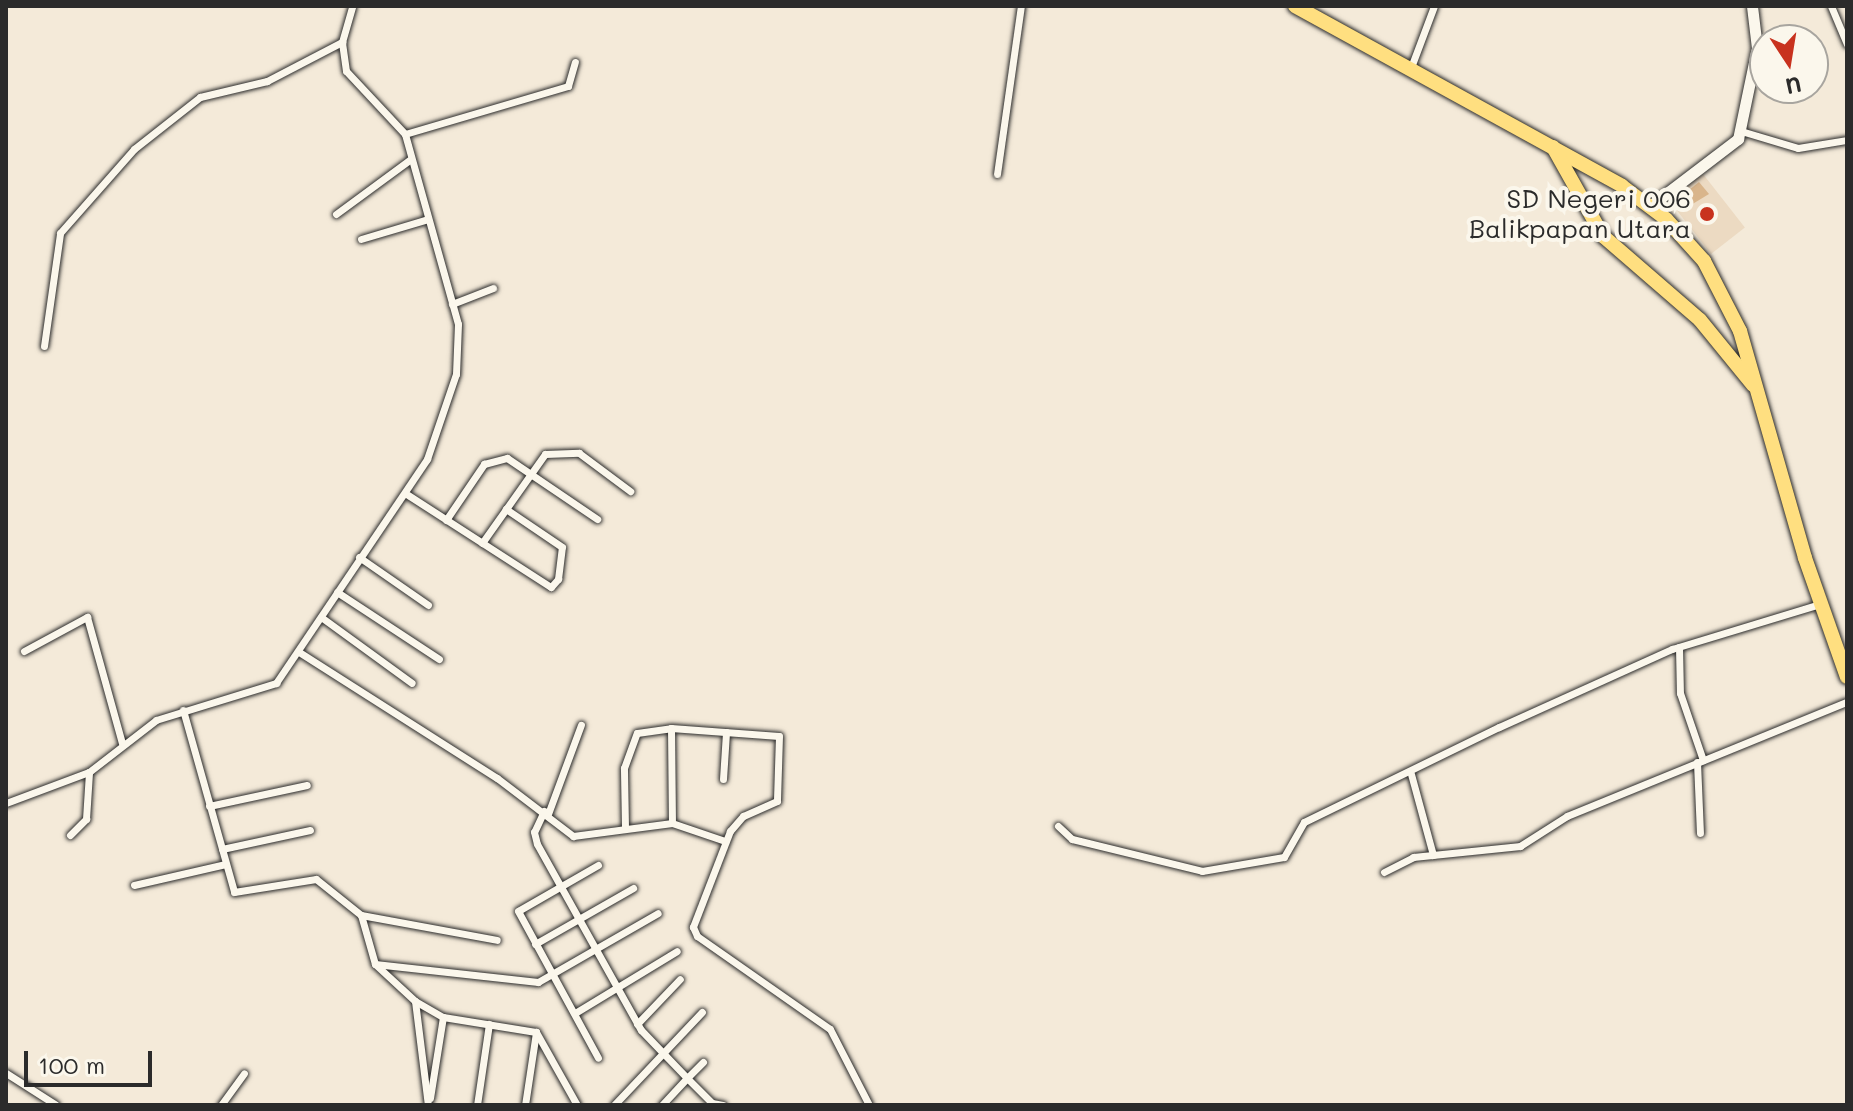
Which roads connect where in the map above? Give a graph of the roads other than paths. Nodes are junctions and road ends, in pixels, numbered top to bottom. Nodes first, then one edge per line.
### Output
1 (352, 6) edge
2 (1021, 6) edge
3 (1295, 6) edge
4 (1434, 6) edge
5 (1752, 6) edge
6 (1831, 6) edge
7 (342, 42) junction
8 (1847, 44) edge
9 (575, 62) dead end
10 (1410, 70) junction
11 (1741, 131) junction
12 (405, 134) junction
13 (1847, 140) edge
14 (1552, 146) junction
15 (411, 159) junction
16 (997, 174) dead end
17 (1650, 206) junction
18 (336, 214) dead end
19 (425, 220) junction
20 (361, 239) dead end
21 (493, 288) dead end
22 (452, 304) junction
23 (44, 346) dead end
24 (1760, 395) junction
25 (528, 472) junction
26 (630, 491) dead end
27 (408, 495) junction
28 (506, 509) junction
29 (597, 519) dead end
30 (446, 520) junction
31 (482, 543) junction
32 (359, 557) junction
33 (337, 592) junction
34 (1821, 604) junction
35 (428, 605) dead end
36 (321, 617) junction
37 (1679, 647) junction
38 (24, 651) dead end
39 (299, 652) junction
40 (439, 659) dead end
41 (1847, 677) edge
42 (412, 683) dead end
43 (1847, 702) edge
44 (183, 710) junction
45 (581, 725) dead end
46 (671, 728) junction
47 (726, 732) junction
48 (122, 743) junction
49 (1700, 761) junction
50 (89, 772) junction
51 (1411, 774) junction
52 (723, 779) dead end
53 (307, 785) dead end
54 (6, 803) edge
55 (209, 806) junction
56 (546, 813) junction
57 (672, 823) junction
58 (1058, 826) dead end
59 (625, 828) junction
60 (310, 830) dead end
61 (1700, 833) dead end
62 (70, 835) dead end
63 (725, 841) junction
64 (222, 849) junction
65 (1433, 855) junction
66 (226, 864) junction
67 (598, 865) dead end
68 (1384, 872) dead end
69 (560, 884) junction
70 (134, 885) dead end
71 (633, 888) dead end
72 (658, 913) dead end
73 (361, 915) junction
74 (578, 917) junction
75 (497, 940) dead end
76 (535, 944) junction
77 (597, 951) junction
78 (677, 951) dead end
79 (375, 964) junction
80 (554, 977) junction
81 (680, 979) dead end
82 (617, 987) junction
83 (415, 1001) junction
84 (702, 1012) dead end
85 (575, 1013) junction
86 (443, 1017) junction
87 (489, 1024) junction
88 (637, 1024) junction
89 (536, 1032) junction
90 (661, 1051) junction
91 (598, 1058) dead end
92 (703, 1062) dead end
93 (244, 1073) dead end
94 (8, 1078) edge
95 (687, 1078) junction
96 (611, 1104) edge
97 (666, 1104) edge
98 (56, 1105) edge
99 (221, 1105) edge
100 (429, 1105) edge
101 (477, 1105) edge
102 (525, 1105) edge
103 (577, 1105) edge
104 (723, 1105) edge
105 (869, 1105) edge

1 - 7 street
2 - 16 street
3 - 10 highway
4 - 10 street
5 - 11 street
6 - 8 street
7 - 12 street
7 - 23 street
9 - 12 street
10 - 14 highway
11 - 13 street
11 - 17 street
12 - 15 street
14 - 17 highway
14 - 24 highway
15 - 18 street
15 - 19 street
17 - 24 highway
19 - 20 street
19 - 22 street
21 - 22 street
22 - 27 street
24 - 34 highway
25 - 26 street
25 - 28 street
25 - 29 street
25 - 30 street
27 - 30 street
27 - 32 street
28 - 31 street
28 - 31 street
30 - 31 street
32 - 33 street
32 - 35 street
33 - 36 street
33 - 40 street
34 - 37 street
34 - 41 highway
36 - 39 street
36 - 42 street
37 - 49 street
37 - 51 street
38 - 48 street
39 - 44 street
39 - 56 street
43 - 49 street
44 - 48 street
44 - 55 street
45 - 56 street
46 - 47 street
46 - 57 street
46 - 59 street
47 - 52 street
47 - 63 street
48 - 50 street
49 - 61 street
49 - 65 street
50 - 54 street
50 - 62 street
51 - 58 street
51 - 65 street
53 - 55 street
55 - 64 street
56 - 59 street
56 - 69 street
57 - 59 street
57 - 63 street
60 - 64 street
63 - 105 street
64 - 66 street
65 - 68 street
66 - 70 street
66 - 73 street
67 - 69 street
69 - 74 street
69 - 76 street
71 - 74 street
72 - 77 street
73 - 75 street
73 - 79 street
74 - 76 street
74 - 77 street
76 - 80 street
77 - 80 street
77 - 82 street
78 - 82 street
79 - 80 street
79 - 83 street
80 - 85 street
81 - 88 street
82 - 85 street
82 - 88 street
83 - 86 street
83 - 100 street
84 - 90 street
85 - 91 street
86 - 87 street
86 - 100 street
87 - 89 street
87 - 101 street
88 - 90 street
89 - 102 street
89 - 103 street
90 - 95 street
90 - 96 street
92 - 95 street
93 - 99 street
94 - 98 street
95 - 97 street
95 - 104 street

